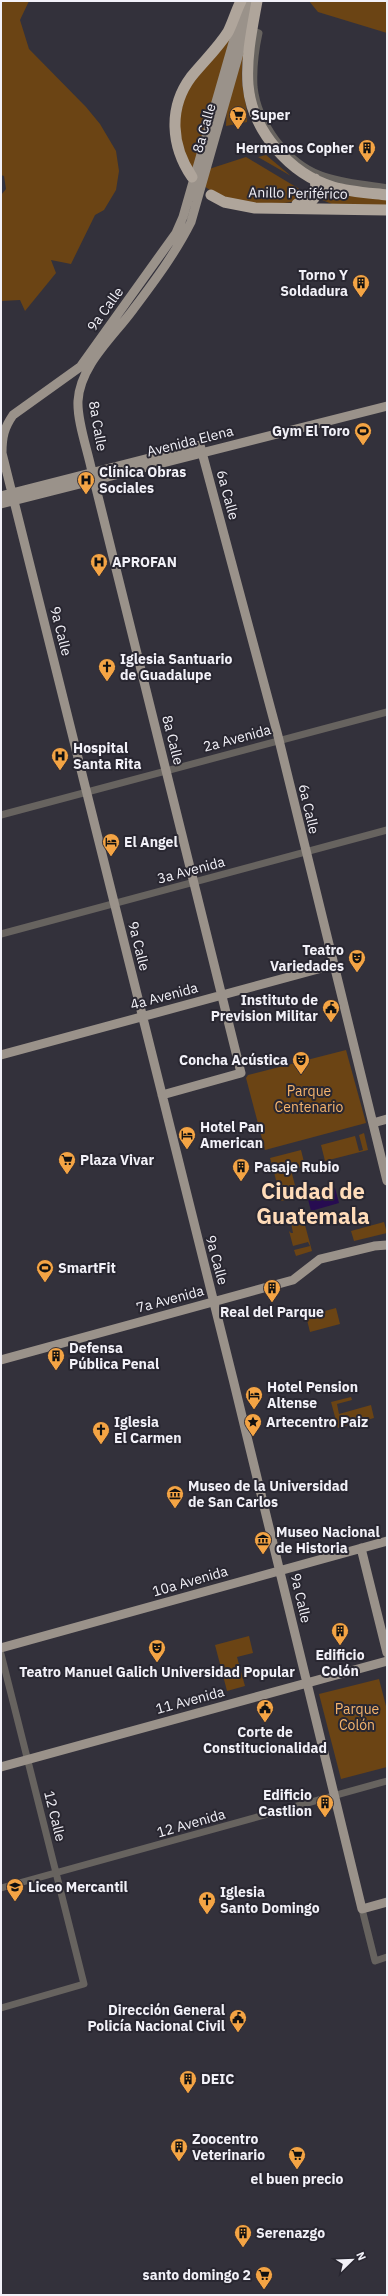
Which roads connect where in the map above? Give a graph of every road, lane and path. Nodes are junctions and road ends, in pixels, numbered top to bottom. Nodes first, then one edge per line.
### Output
1 (241, 1) edge
2 (245, 1) edge
3 (255, 1) edge
4 (255, 32) junction
5 (192, 177) dead end
6 (315, 179) junction
7 (387, 188) edge
8 (211, 195) dead end
9 (387, 195) edge
10 (315, 198) junction
11 (274, 209) junction
12 (338, 210) junction
13 (387, 210) edge
14 (387, 406) edge
15 (201, 448) junction
16 (93, 476) junction
17 (1, 496) edge
18 (13, 497) junction
19 (1, 504) edge
20 (387, 712) edge
21 (279, 741) junction
22 (166, 771) junction
23 (88, 792) junction
24 (1, 815) edge
25 (387, 830) edge
26 (305, 852) junction
27 (194, 883) junction
28 (114, 904) junction
29 (1, 934) edge
30 (334, 965) junction
31 (222, 996) junction
32 (143, 1016) junction
33 (1, 1055) edge
34 (162, 1095) junction
35 (387, 1119) edge
36 (373, 1123) junction
37 (387, 1181) edge
38 (387, 1245) edge
39 (213, 1302) junction
40 (1, 1360) edge
41 (387, 1541) edge
42 (361, 1548) junction
43 (280, 1571) junction
44 (1, 1648) edge
45 (387, 1653) edge
46 (1, 1654) edge
47 (387, 1661) edge
48 (307, 1683) junction
49 (28, 1760) junction
50 (1, 1767) edge
51 (387, 1781) edge
52 (335, 1796) junction
53 (56, 1873) junction
54 (1, 1888) edge
55 (387, 1902) edge
56 (362, 1909) junction
57 (387, 1957) edge
58 (1, 2008) edge

1 - 5 highway
2 - 18 main road, 9a Calle
3 - 4 highway, Anillo Periférico
3 - 16 main road, 8a Calle
4 - 6 highway, Anillo Periférico
4 - 7 street, Anillo Periférico
6 - 9 highway, Anillo Periférico
6 - 10 highway
8 - 11 highway, Anillo Periférico
10 - 11 highway
10 - 12 highway
11 - 12 highway, Anillo Periférico
12 - 13 highway, Anillo Periférico
14 - 15 main road, Avenida Elena
15 - 16 main road, Avenida Elena
15 - 21 main road, 6a Calle
16 - 18 main road, Avenida Elena
16 - 22 main road, 8a Calle
17 - 18 main road, Avenida Elena
18 - 19 main road, Avenida Elena
18 - 23 main road, 9a Calle
20 - 21 street, 2a Avenida
21 - 22 street, 2a Avenida
21 - 26 main road, 6a Calle
22 - 23 street, 2a Avenida
22 - 27 main road, 8a Calle
23 - 24 street, 2a Avenida
23 - 28 main road, 9a Calle
25 - 26 street, 3a Avenida
26 - 27 street, 3a Avenida
26 - 30 main road, 6a Calle
27 - 28 street, 3a Avenida
27 - 31 main road, 8a Calle
28 - 29 street, 3a Avenida
28 - 32 main road, 9a Calle
30 - 31 main road, 4a Avenida
30 - 36 main road, 6a Calle
31 - 32 main road, 4a Avenida
31 - 34 main road, 8a Calle
32 - 33 main road, 4a Avenida
32 - 34 main road, 9a Calle
34 - 39 main road, 9a Calle
35 - 36 main road
36 - 37 main road, 6a Calle
38 - 39 main road, 7a Avenida
39 - 40 main road, 7a Avenida
39 - 43 main road, 9a Calle
41 - 42 main road, 10a Avenida
42 - 43 main road, 10a Avenida
42 - 45 main road
43 - 44 main road, 10a Avenida
43 - 48 main road, 9a Calle
46 - 49 street, 12 Calle
47 - 48 main road, 11 Avenida
48 - 49 main road, 11 Avenida
48 - 52 main road, 9a Calle
49 - 50 main road, 11 Avenida
49 - 53 street, 12 Calle
51 - 52 street, 12 Avenida
52 - 53 street, 12 Avenida
52 - 56 main road, 9a Calle
53 - 54 street, 12 Avenida
53 - 58 street, 12 Calle
55 - 56 main road
56 - 57 street, 9a Calle

